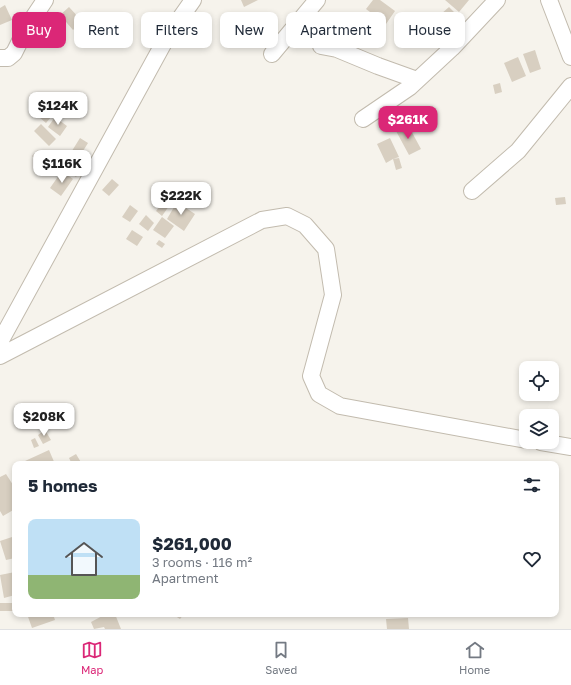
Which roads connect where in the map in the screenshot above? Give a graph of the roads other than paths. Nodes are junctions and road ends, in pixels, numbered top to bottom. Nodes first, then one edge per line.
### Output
1 (45, 0) edge
2 (193, 0) edge
3 (318, 0) edge
4 (497, 0) edge
5 (549, 0) edge
6 (337, 48) edge
7 (272, 54) dead end
8 (571, 57) edge
9 (0, 58) edge
10 (417, 80) junction
11 (571, 86) edge
12 (363, 119) dead end
13 (472, 191) dead end
14 (0, 342) edge
15 (0, 356) edge
16 (519, 439) edge
17 (559, 445) edge
18 (571, 447) edge

1 - 9 street
2 - 14 street
3 - 7 street
4 - 10 street
5 - 8 street
6 - 10 street
10 - 12 street
11 - 13 street
15 - 16 street
17 - 18 street

